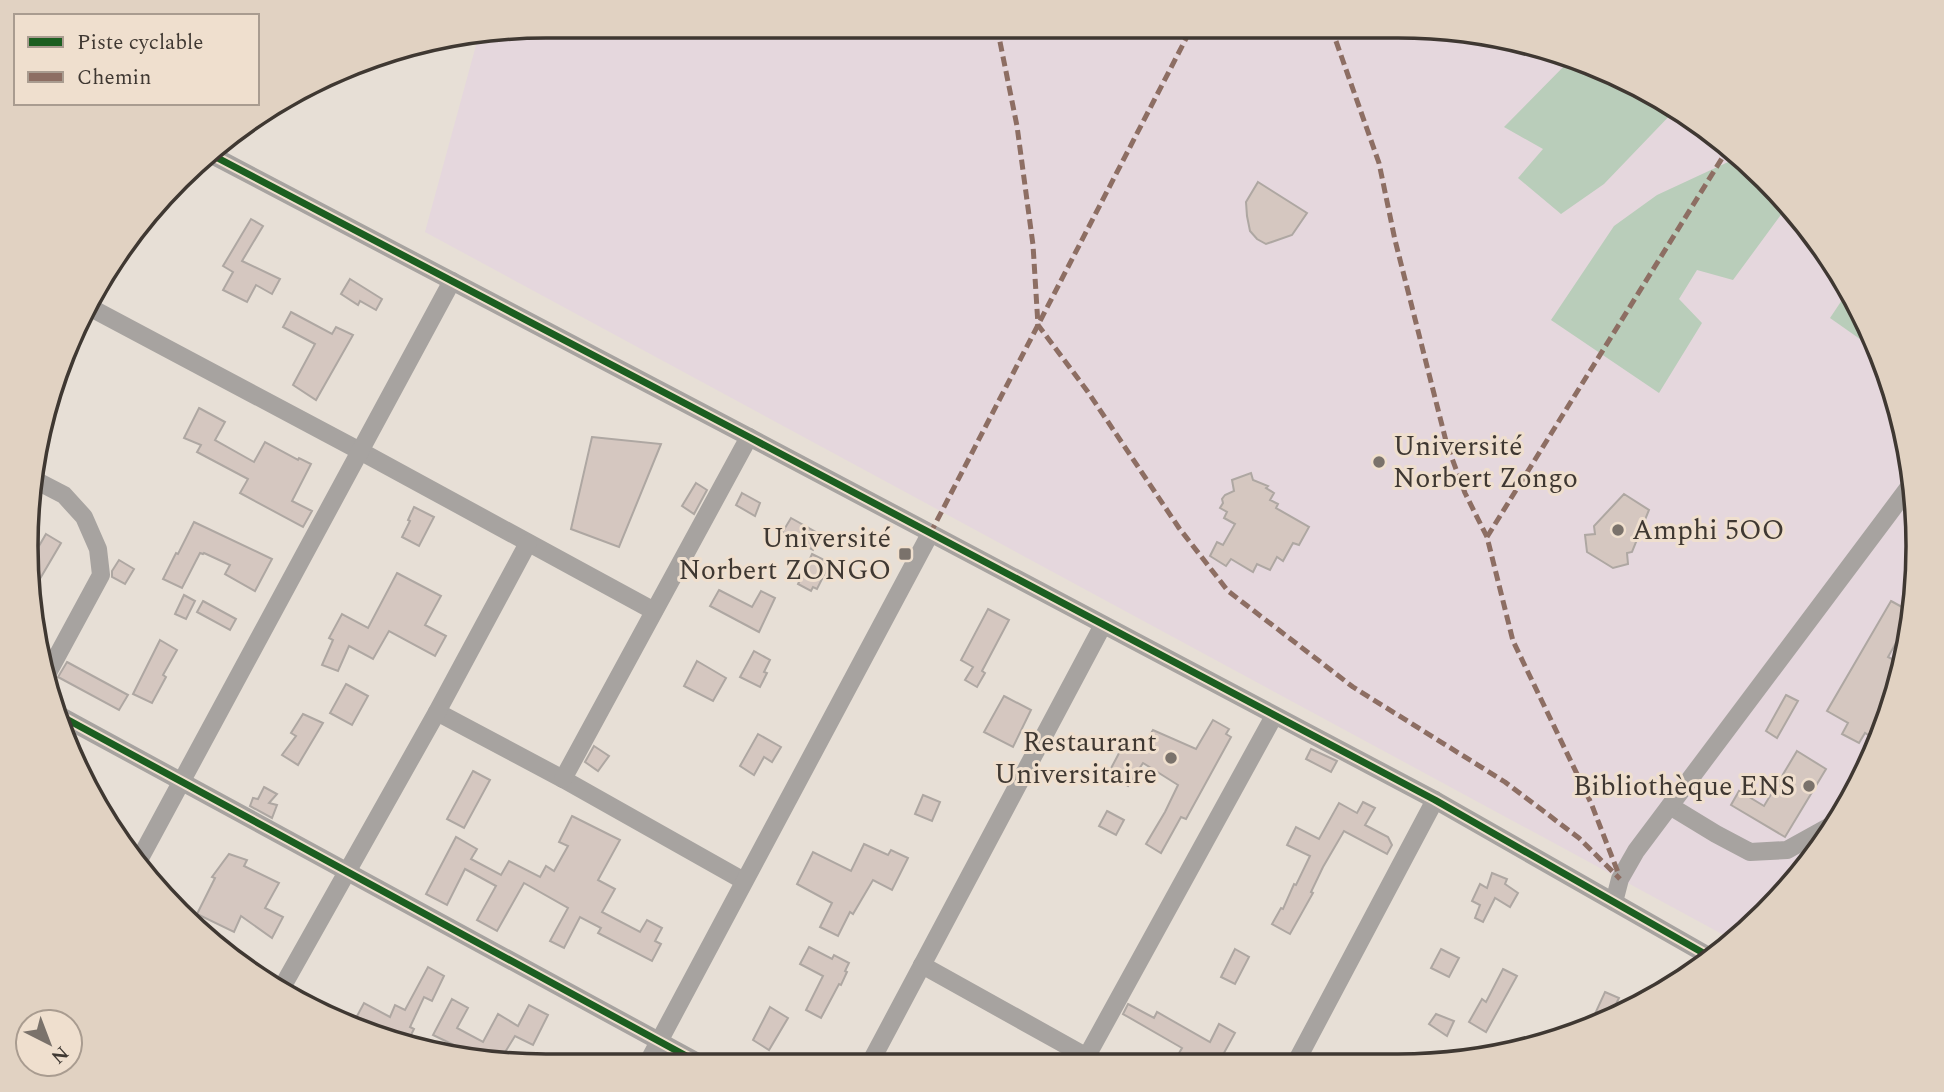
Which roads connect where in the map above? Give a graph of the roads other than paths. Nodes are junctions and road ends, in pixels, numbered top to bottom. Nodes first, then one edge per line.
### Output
1 (218, 158) edge
2 (452, 281) junction
3 (97, 311) edge
4 (749, 437) junction
5 (360, 451) junction
6 (43, 484) edge
7 (1902, 496) edge
8 (930, 534) junction
9 (528, 542) junction
10 (654, 611) junction
11 (1103, 625) junction
12 (53, 664) edge
13 (437, 712) junction
14 (1274, 716) junction
15 (70, 721) edge
16 (563, 779) junction
17 (182, 782) junction
18 (1435, 800) junction
19 (1670, 806) junction
20 (1816, 834) edge
21 (142, 854) edge
22 (348, 872) junction
23 (744, 881) junction
24 (1614, 902) junction
25 (1703, 952) edge
26 (922, 965) junction
27 (285, 982) edge
28 (659, 1041) junction
29 (652, 1054) edge
30 (683, 1054) edge
31 (875, 1054) edge
32 (1083, 1054) edge
33 (1095, 1054) edge
34 (1300, 1054) edge

1 - 2 street
2 - 4 street
2 - 5 street
3 - 5 street
4 - 8 street
4 - 10 street
5 - 9 street
5 - 17 street
6 - 12 street
7 - 19 street
8 - 11 street
8 - 23 street
9 - 10 street
9 - 13 street
10 - 16 street
11 - 14 street
11 - 26 street
13 - 16 street
13 - 22 street
14 - 18 street
14 - 33 street
15 - 17 street
16 - 23 street
17 - 21 street
17 - 22 street
18 - 24 street
18 - 34 street
19 - 20 street
19 - 24 street
22 - 27 street
22 - 28 street
23 - 28 street
24 - 25 street
26 - 31 street
26 - 32 street
28 - 29 street
28 - 30 street

